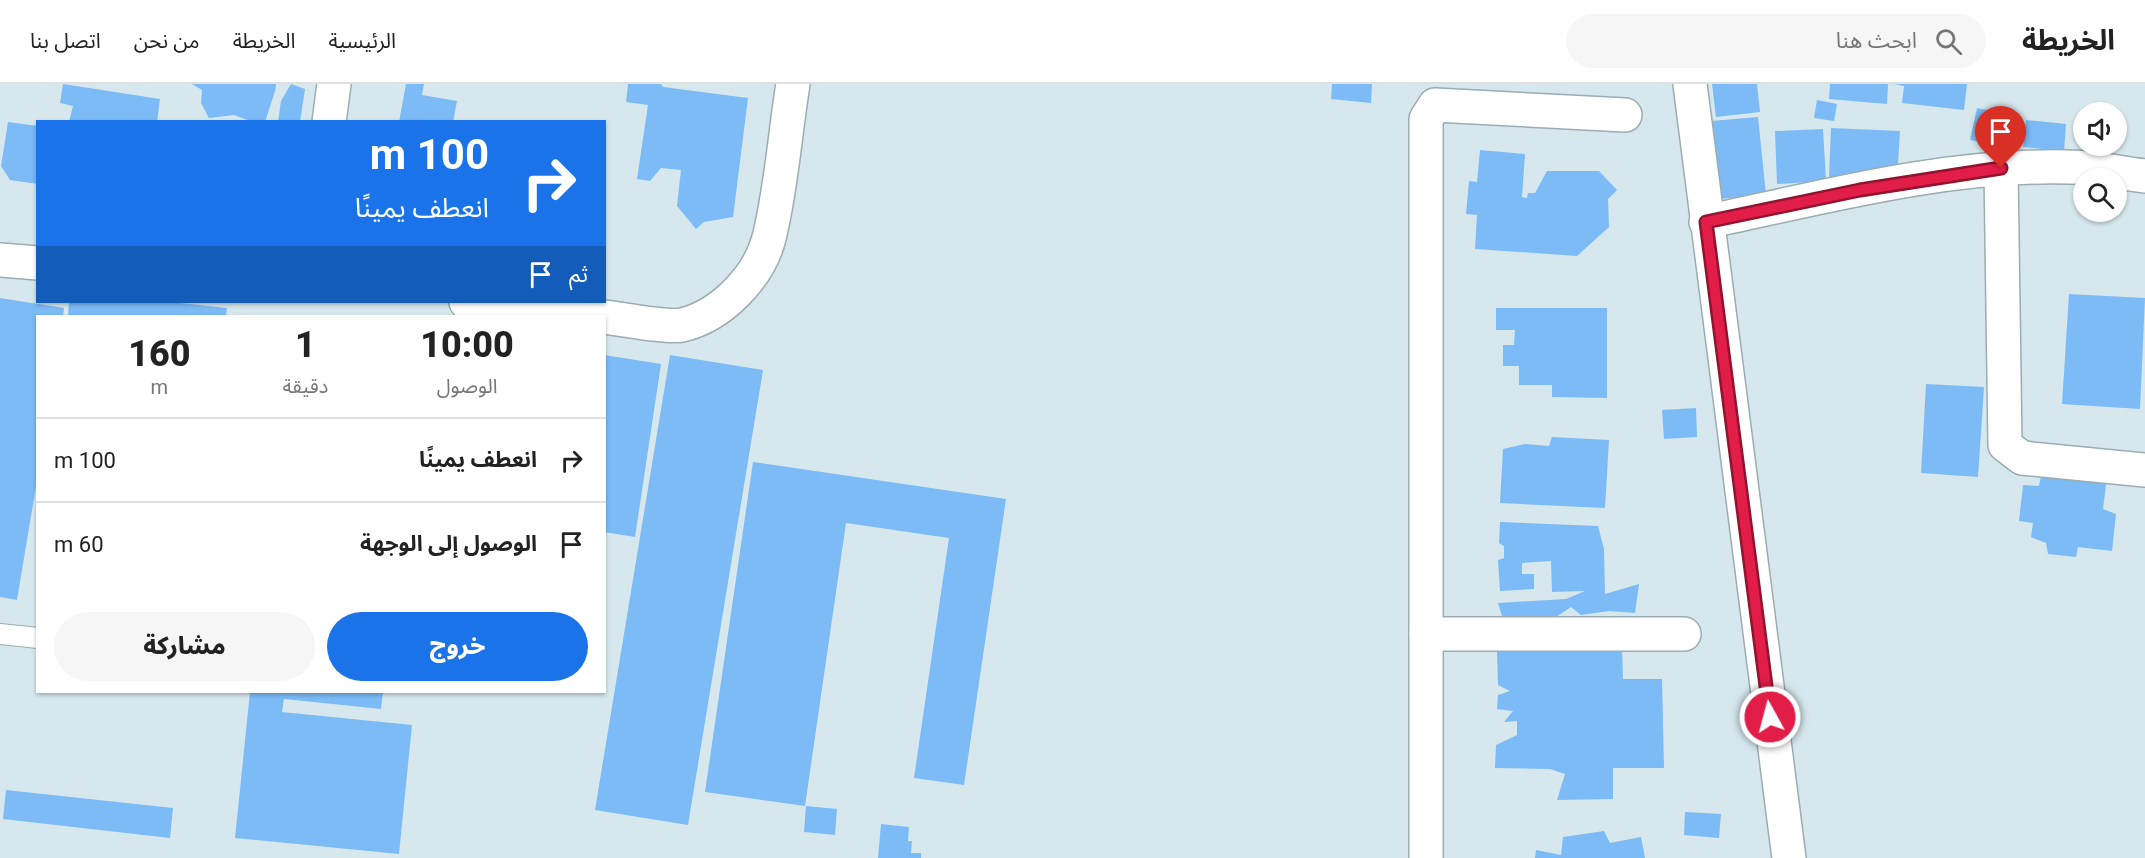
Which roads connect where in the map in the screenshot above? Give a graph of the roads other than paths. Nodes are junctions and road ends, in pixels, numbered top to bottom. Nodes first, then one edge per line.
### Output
1 (334, 84) edge
2 (793, 84) edge
3 (1690, 84) edge
4 (1625, 115) dead end
5 (329, 120) edge
6 (2001, 168) junction
7 (2145, 176) edge
8 (1706, 222) junction
9 (0, 260) edge
10 (36, 263) edge
11 (476, 303) edge
12 (590, 315) edge
13 (606, 317) edge
14 (2145, 470) edge
15 (0, 634) edge
16 (1426, 634) junction
17 (1684, 634) dead end
18 (36, 638) edge
19 (1426, 858) edge
20 (1789, 858) edge

1 - 5 street
2 - 13 street
3 - 8 street
4 - 16 street
6 - 7 street
6 - 8 street
6 - 14 street
8 - 20 street
9 - 10 street
11 - 12 street
15 - 18 lane
16 - 17 street
16 - 19 street

